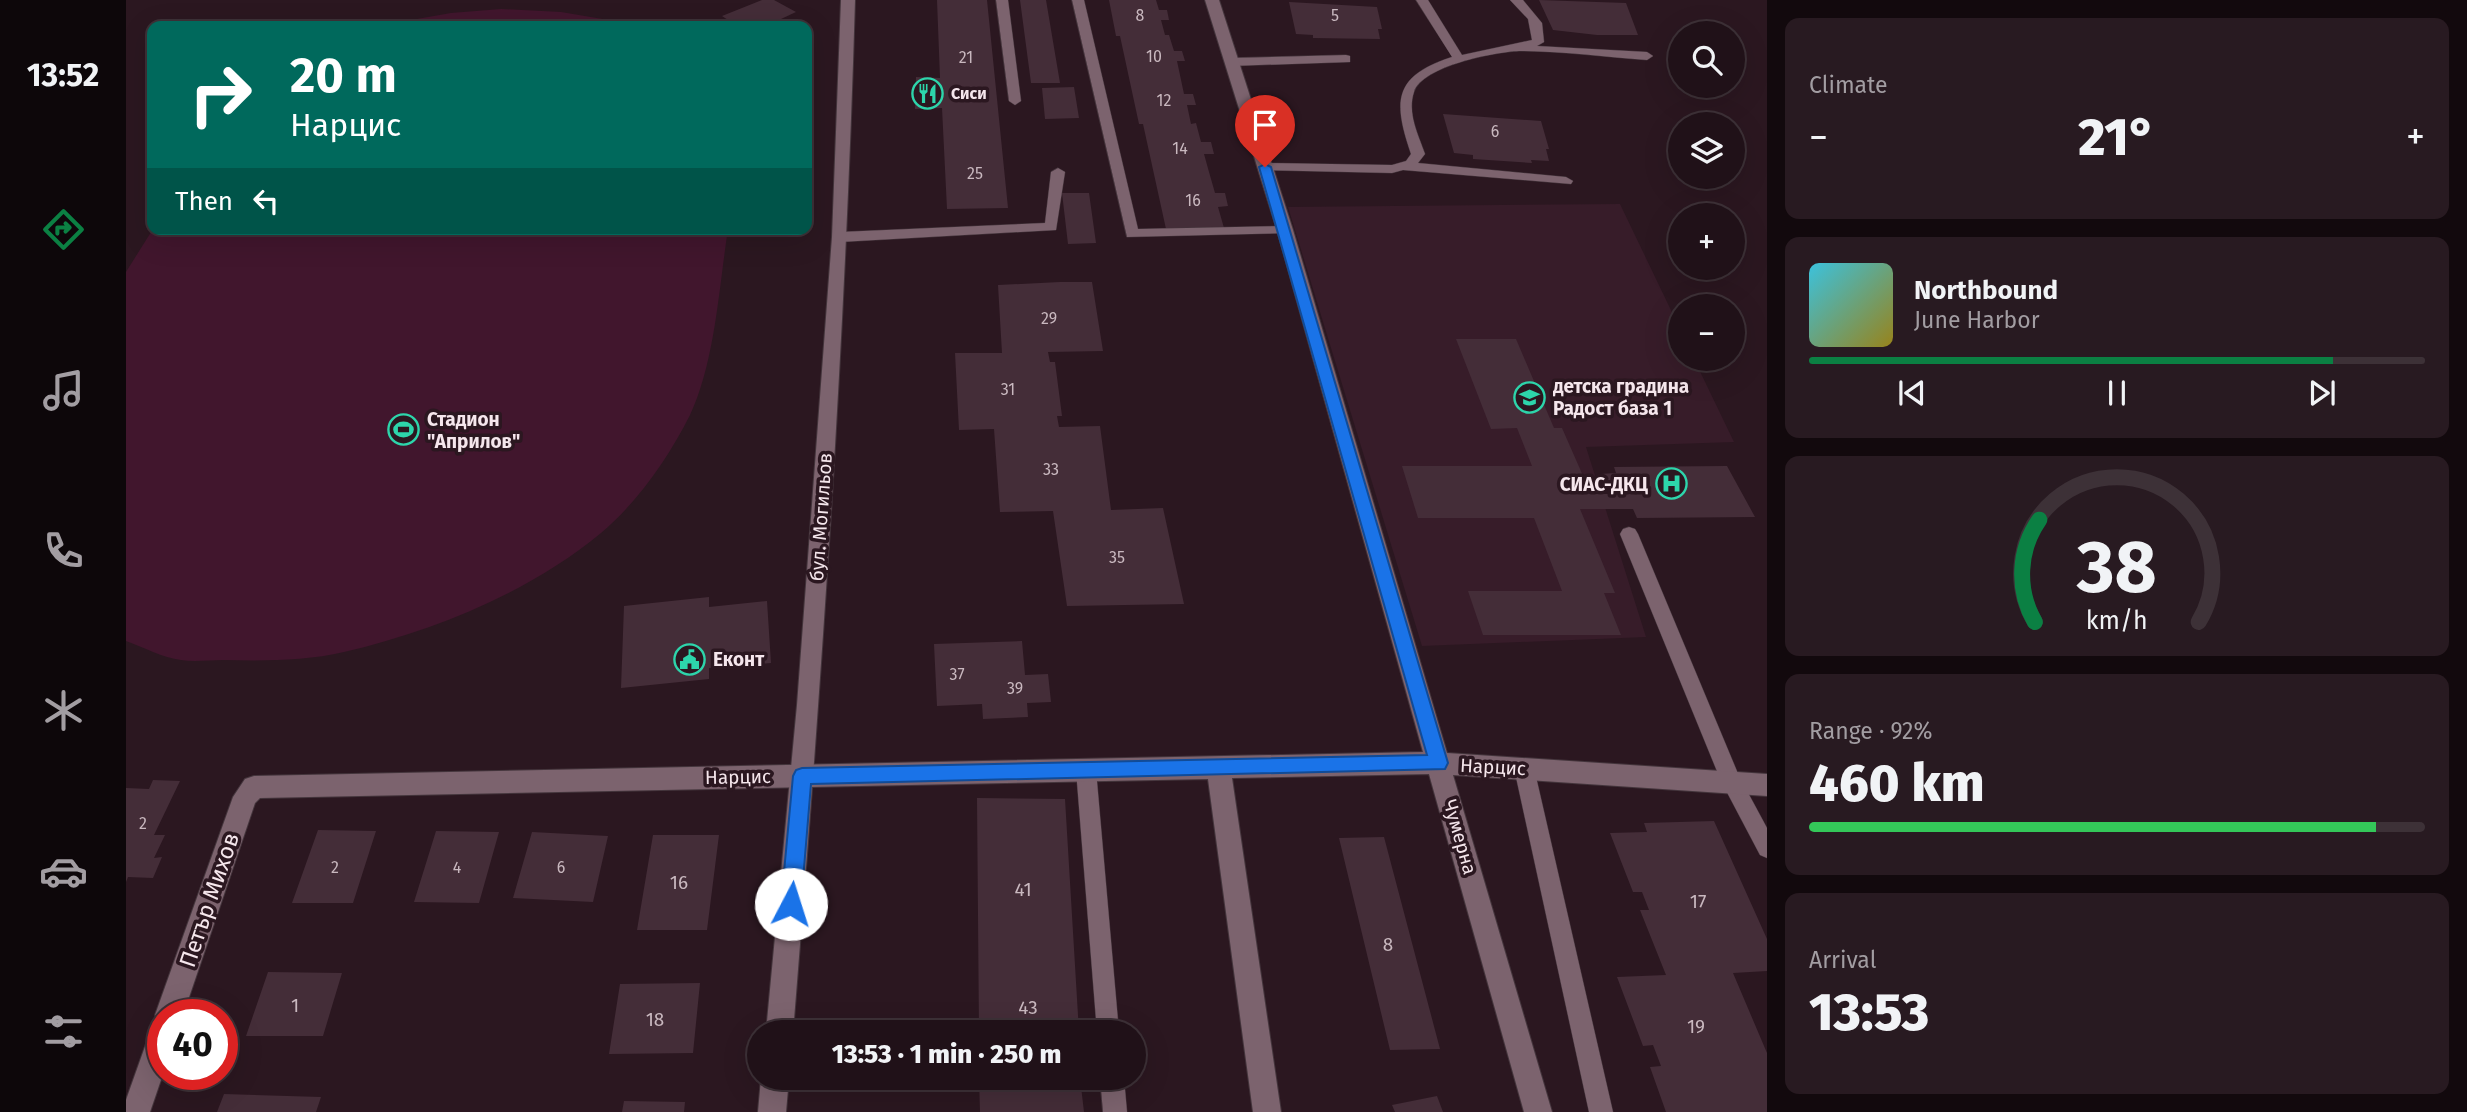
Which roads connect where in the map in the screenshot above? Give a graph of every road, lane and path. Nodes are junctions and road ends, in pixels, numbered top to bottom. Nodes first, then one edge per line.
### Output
1 (848, 0) edge
2 (1002, 0) edge
3 (1078, 0) edge
4 (1212, 0) edge
5 (1422, 0) edge
6 (1516, 0) edge
7 (1523, 49) junction
8 (1647, 56) dead end
9 (1346, 59) dead end
10 (1459, 59) junction
11 (1231, 62) junction
12 (1015, 101) dead end
13 (1402, 166) junction
14 (1265, 167) junction
15 (1058, 172) dead end
16 (1566, 181) dead end
17 (1285, 230) junction
18 (840, 237) junction
19 (1629, 534) dead end
20 (1439, 763) junction
21 (1218, 767) junction
22 (1524, 768) junction
23 (1086, 770) junction
24 (802, 776) junction
25 (1731, 781) junction
26 (1767, 785) edge
27 (254, 788) joint
28 (1767, 848) edge
29 (175, 999) edge
30 (780, 1020) edge
31 (1107, 1020) edge
32 (147, 1080) edge
33 (774, 1090) edge
34 (1113, 1090) edge
35 (136, 1112) edge
36 (772, 1112) edge
37 (1115, 1112) edge
38 (1267, 1112) edge
39 (1538, 1112) edge
40 (1601, 1112) edge

1 - 18 street, бул. Могильов
2 - 12 lane
3 - 17 lane
4 - 11 street, Чумерна
5 - 10 lane
6 - 7 lane
7 - 8 lane
7 - 10 lane
9 - 11 lane
10 - 13 lane
11 - 14 street, Чумерна
13 - 14 lane
13 - 16 lane
14 - 17 street, Чумерна
15 - 18 lane
17 - 20 street, Чумерна
18 - 24 street, бул. Могильов
19 - 25 lane
20 - 21 street, Нарцис
20 - 22 street, Нарцис
20 - 39 street, Чумерна
21 - 23 street, Нарцис
21 - 38 street
22 - 25 street, Нарцис
22 - 40 lane
23 - 24 street, Нарцис
23 - 31 lane
24 - 27 street, Нарцис
24 - 30 street, бул. Могильов
25 - 26 street, Нарцис
25 - 28 lane
27 - 29 street, Петър Михов
32 - 35 street
33 - 36 street
34 - 37 lane

